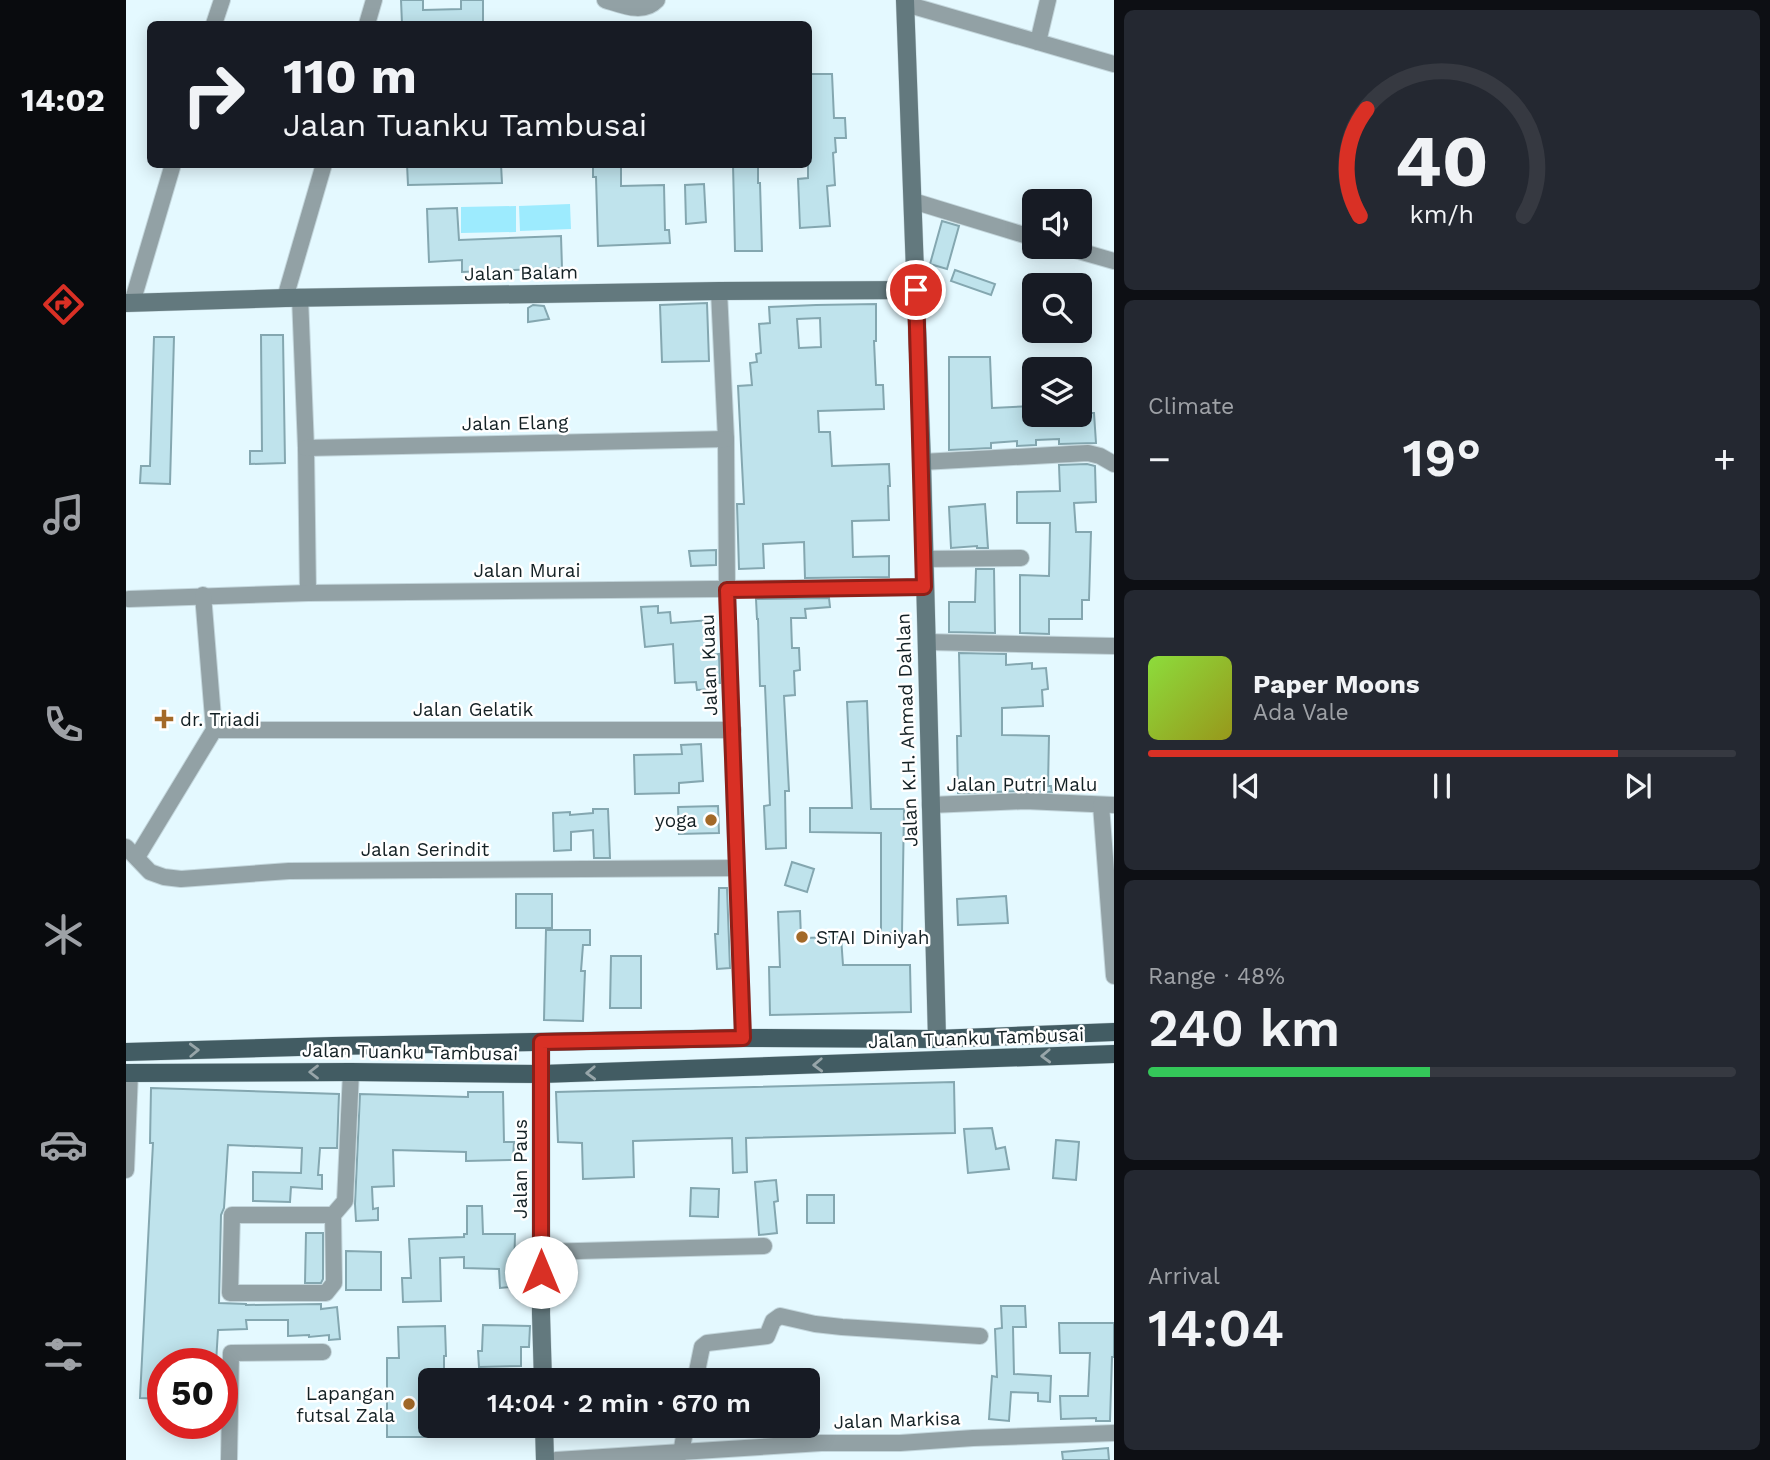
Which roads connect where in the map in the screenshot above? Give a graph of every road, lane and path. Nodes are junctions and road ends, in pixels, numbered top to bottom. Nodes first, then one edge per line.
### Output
1 (222, 0) edge
2 (374, 0) edge
3 (605, 0) edge
4 (657, 0) edge
5 (1048, 0) edge
6 (906, 2) edge
7 (215, 21) edge
8 (368, 21) edge
9 (1038, 42) junction
10 (1114, 64) edge
11 (172, 168) edge
12 (323, 168) edge
13 (913, 201) junction
14 (1022, 234) edge
15 (1092, 255) edge
16 (1114, 261) edge
17 (916, 290) junction
18 (719, 291) junction
19 (292, 298) junction
20 (129, 303) edge
21 (726, 439) junction
22 (306, 448) junction
23 (922, 462) junction
24 (1114, 464) edge
25 (1021, 558) dead end
26 (924, 559) junction
27 (924, 587) junction
28 (727, 590) junction
29 (308, 593) junction
30 (203, 595) junction
31 (127, 598) edge
32 (927, 642) junction
33 (1114, 646) edge
34 (214, 730) junction
35 (733, 730) junction
36 (930, 805) junction
37 (1107, 805) edge
38 (131, 852) edge
39 (737, 868) junction
40 (1114, 976) edge
41 (1114, 1032) edge
42 (743, 1038) junction
43 (937, 1039) junction
44 (541, 1042) junction
45 (126, 1052) edge
46 (1114, 1054) edge
47 (351, 1072) junction
48 (128, 1073) edge
49 (541, 1074) junction
50 (126, 1170) edge
51 (333, 1215) junction
52 (764, 1246) dead end
53 (541, 1252) junction
54 (980, 1336) dead end
55 (323, 1352) dead end
56 (543, 1368) edge
57 (698, 1368) edge
58 (1114, 1433) edge
59 (544, 1438) edge
60 (684, 1438) edge
61 (900, 1443) junction
62 (681, 1452) junction
63 (821, 1452) edge
64 (229, 1460) edge
65 (545, 1460) edge
66 (556, 1460) edge
67 (899, 1460) edge

1 - 7 street
2 - 8 street
3 - 4 street
5 - 9 street
6 - 9 street
6 - 13 main road, Jalan K.H. Ahmad Dahlan
9 - 10 street
11 - 20 street
12 - 19 street
13 - 14 street
13 - 17 main road, Jalan K.H. Ahmad Dahlan
15 - 16 street
17 - 18 main road, Jalan Balam
17 - 23 main road, Jalan K.H. Ahmad Dahlan
18 - 19 main road, Jalan Balam
18 - 21 street, Jalan Kuau
19 - 20 main road, Jalan Balam
19 - 22 street
21 - 22 street, Jalan Elang
21 - 28 street, Jalan Kuau
22 - 29 street
23 - 24 street
23 - 26 main road, Jalan K.H. Ahmad Dahlan
25 - 26 street
26 - 27 main road, Jalan K.H. Ahmad Dahlan
27 - 28 street, Jalan Murai
27 - 32 main road, Jalan K.H. Ahmad Dahlan
28 - 29 street, Jalan Murai
28 - 35 street, Jalan Kuau
29 - 30 street, Jalan Murai
30 - 31 street, Jalan Murai
30 - 34 street
32 - 33 street
32 - 36 main road, Jalan K.H. Ahmad Dahlan
34 - 35 street, Jalan Gelatik
34 - 38 street
35 - 39 street, Jalan Kuau
36 - 37 street, Jalan Putri Malu
36 - 43 main road, Jalan K.H. Ahmad Dahlan
37 - 40 street
38 - 39 street, Jalan Serindit
39 - 42 street, Jalan Kuau
41 - 43 main road, Jalan Tuanku Tambusai
42 - 43 main road, Jalan Tuanku Tambusai
42 - 44 main road, Jalan Tuanku Tambusai
45 -> 44 main road, Jalan Tuanku Tambusai
44 - 49 main road, Jalan Paus
46 -> 49 main road, Jalan Tuanku Tambusai
47 -> 48 main road, Jalan Tuanku Tambusai
47 - 49 main road, Jalan Tuanku Tambusai
47 - 51 street
48 - 50 street
49 - 53 main road, Jalan Paus
51 - 51 street
52 - 53 street
53 - 56 main road, Jalan Paus
54 - 57 street
55 - 64 street
58 - 61 street, Jalan Markisa
59 - 65 main road
60 - 62 street
61 - 63 street, Jalan Markisa
61 - 67 street
62 - 63 street, Jalan Markisa
62 - 66 street, Jalan Markisa

